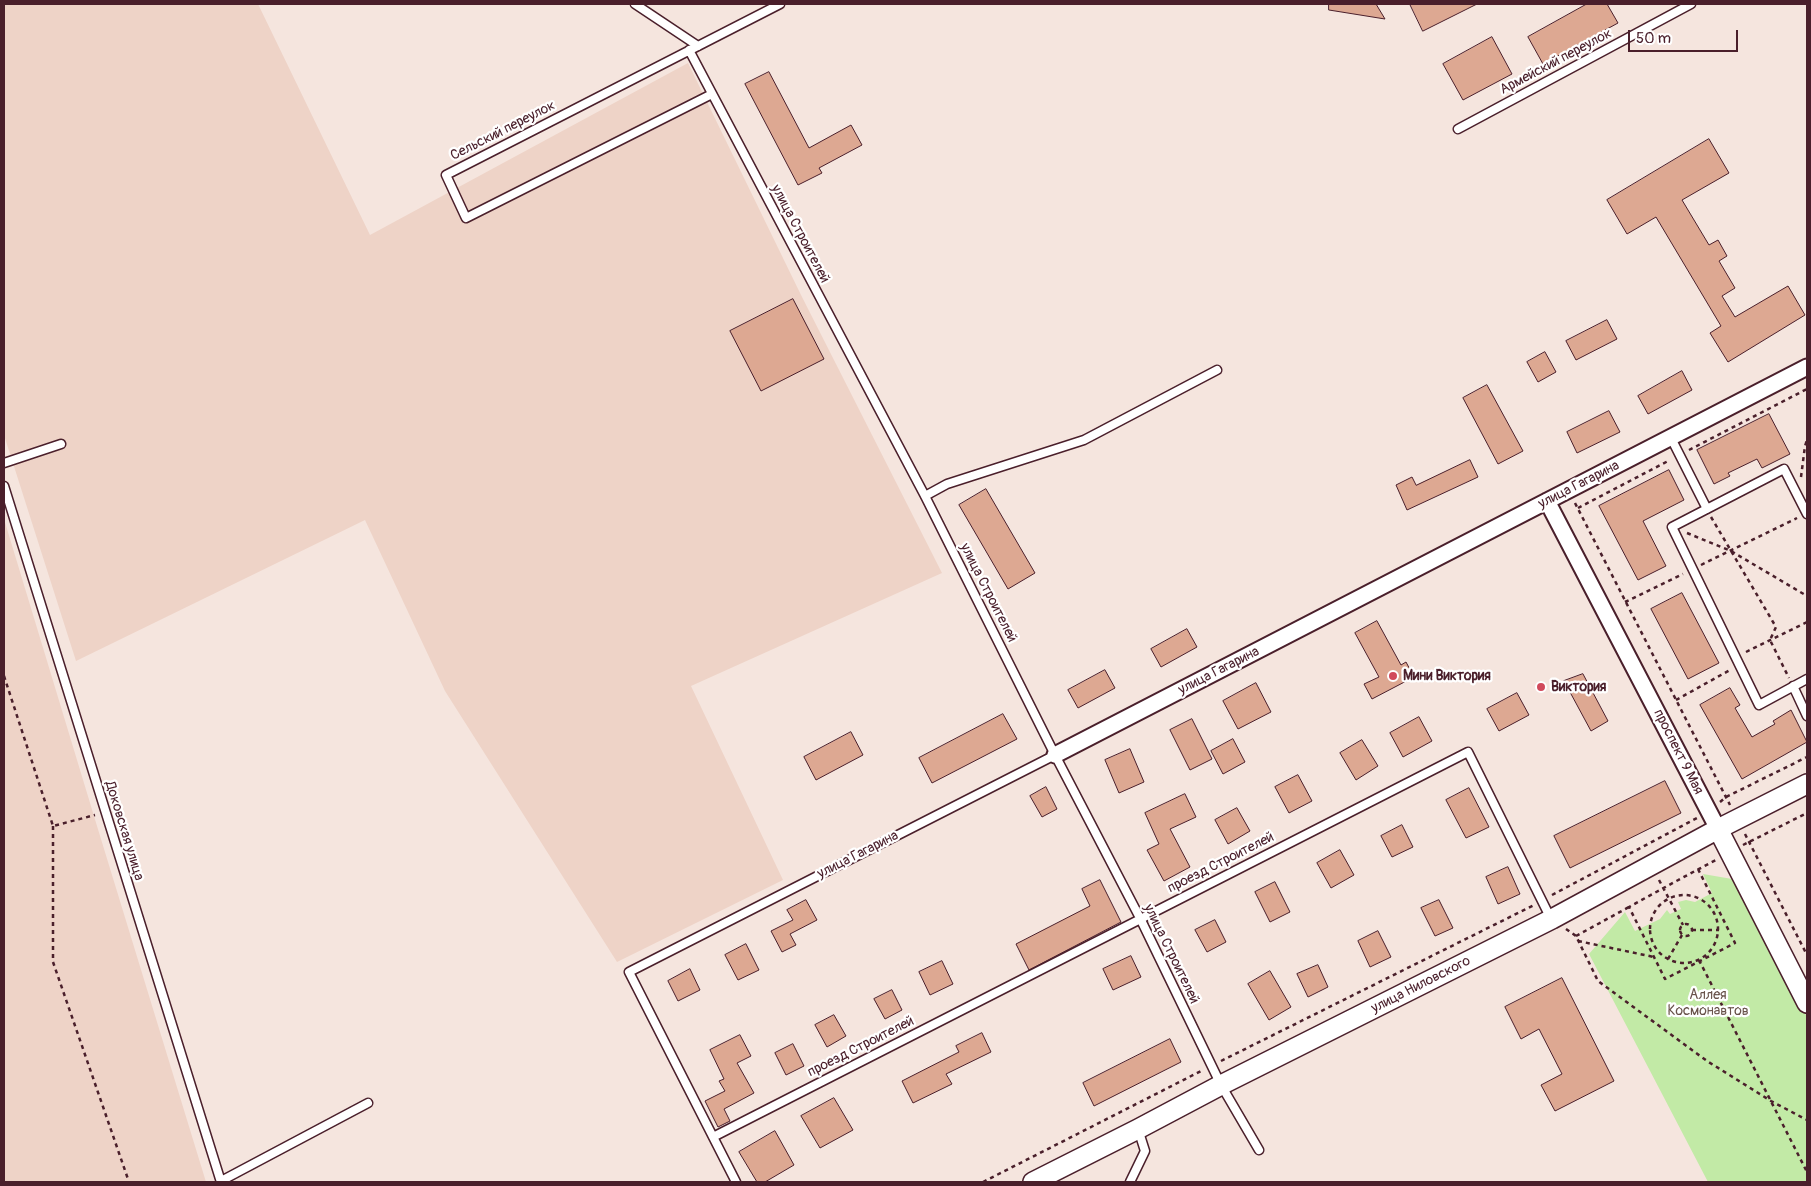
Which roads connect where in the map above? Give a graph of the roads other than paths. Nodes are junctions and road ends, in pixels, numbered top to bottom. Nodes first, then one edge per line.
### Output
1 (635, 4) edge
2 (780, 4) edge
3 (1691, 4) edge
4 (698, 46) junction
5 (689, 50) junction
6 (712, 94) junction
7 (1458, 129) dead end
8 (1807, 367) edge
9 (1217, 370) dead end
10 (1671, 438) junction
11 (61, 444) dead end
12 (4, 463) edge
13 (4, 486) edge
14 (925, 496) junction
15 (1548, 501) junction
16 (1707, 509) junction
17 (1807, 513) edge
18 (1807, 679) edge
19 (1793, 686) junction
20 (1807, 716) edge
21 (1055, 755) junction
22 (1807, 784) edge
23 (1718, 829) junction
24 (1140, 918) junction
25 (1552, 919) junction
26 (1807, 1004) edge
27 (1221, 1085) junction
28 (368, 1103) dead end
29 (1138, 1129) junction
30 (714, 1137) junction
31 (1259, 1150) dead end
32 (221, 1182) edge
33 (736, 1182) edge
34 (1033, 1182) edge
35 (1130, 1182) edge

1 - 4 lane
2 - 4 lane, Сельский переулок
3 - 7 lane, Армейский переулок
4 - 5 lane, Сельский переулок
5 - 6 lane, улица Строителей
5 - 6 lane, Сельский переулок
6 - 14 lane, улица Строителей
8 - 10 street, улица Гагарина
9 - 14 lane
10 - 15 street, улица Гагарина
10 - 16 lane
11 - 12 lane
13 - 32 lane, Доковская улица
14 - 21 lane, улица Строителей
15 - 21 street, улица Гагарина
15 - 23 street, проспект 9 Мая
16 - 17 lane
16 - 19 lane
18 - 19 lane
19 - 20 lane
21 - 24 lane, улица Строителей
21 - 30 lane, улица Гагарина
22 - 23 street, улица Ниловского
23 - 25 street, улица Ниловского
23 - 26 street, проспект 9 Мая
24 - 25 lane, проезд Строителей
24 - 27 lane, улица Строителей
24 - 30 lane, проезд Строителей
25 - 27 street, улица Ниловского
27 - 29 street, улица Ниловского
27 - 31 lane, улица Строителей
28 - 32 lane
29 - 34 street, улица Ниловского
29 - 35 lane
30 - 33 lane

